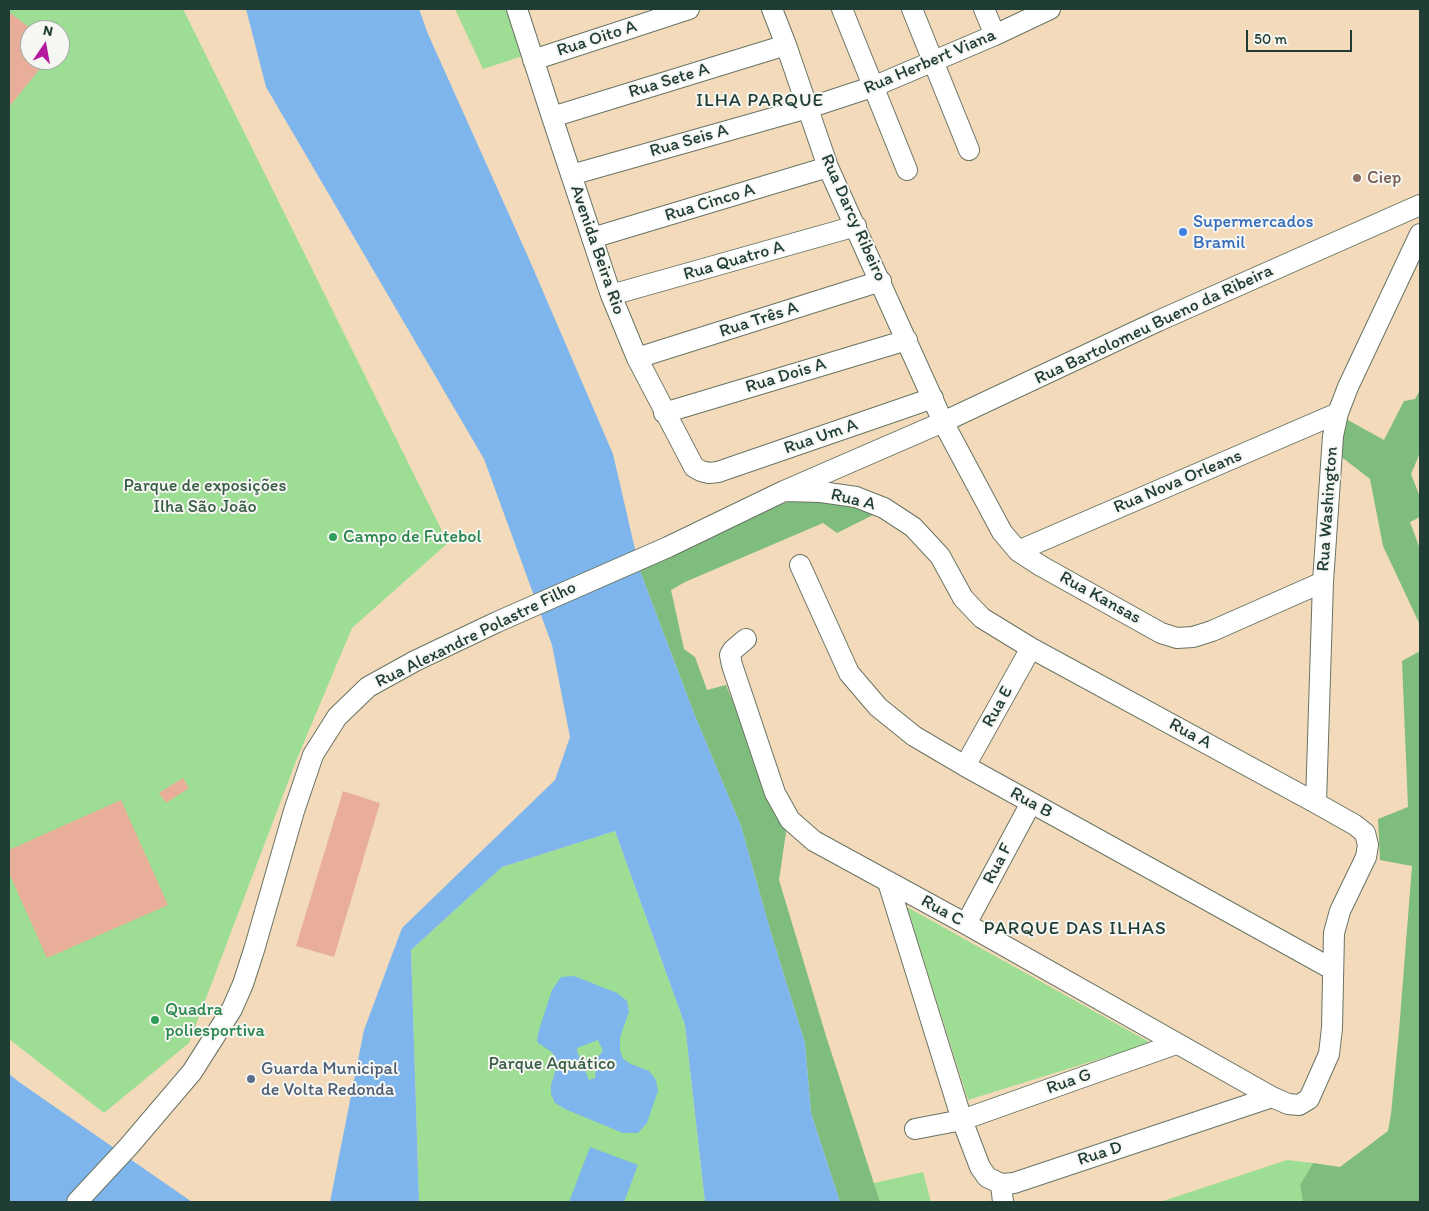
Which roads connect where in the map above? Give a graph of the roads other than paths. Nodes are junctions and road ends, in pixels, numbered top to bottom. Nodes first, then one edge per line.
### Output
1 (517, 9) edge
2 (689, 9) edge
3 (772, 9) edge
4 (842, 9) edge
5 (912, 9) edge
6 (984, 9) edge
7 (1050, 9) edge
8 (995, 35) junction
9 (786, 45) junction
10 (532, 60) junction
11 (933, 62) junction
12 (875, 86) junction
13 (808, 108) junction
14 (552, 117) junction
15 (969, 150) dead end
16 (828, 167) junction
17 (907, 170) dead end
18 (571, 175) junction
19 (1420, 205) edge
20 (856, 226) junction
21 (1420, 234) edge
22 (592, 238) junction
23 (881, 281) junction
24 (612, 295) junction
25 (907, 340) junction
26 (637, 358) junction
27 (933, 398) junction
28 (664, 413) junction
29 (1338, 413) junction
30 (943, 422) junction
31 (708, 473) joint
32 (784, 492) junction
33 (1018, 550) junction
34 (800, 564) dead end
35 (1323, 582) junction
36 (746, 639) dead end
37 (1031, 648) junction
38 (965, 766) junction
39 (1031, 803) junction
40 (1316, 803) junction
41 (888, 882) junction
42 (966, 924) junction
43 (1332, 969) junction
44 (1176, 1044) junction
45 (1272, 1097) junction
46 (1299, 1105) joint
47 (962, 1120) junction
48 (915, 1128) dead end
49 (1002, 1193) edge
50 (77, 1202) edge

1 - 10 street, Avenida Beira Rio
2 - 10 street, Rua Oito A
3 - 9 street, Rua Darcy Ribeiro
4 - 12 street
5 - 11 street
6 - 8 street
7 - 8 street, Rua Herbert Viana
8 - 11 street, Rua Herbert Viana
9 - 13 street, Rua Darcy Ribeiro
9 - 14 street, Rua Sete A
10 - 14 street, Avenida Beira Rio
11 - 12 street, Rua Herbert Viana
11 - 15 street
12 - 13 street, Rua Herbert Viana
12 - 17 street
13 - 16 street, Rua Darcy Ribeiro
13 - 18 street, Rua Seis A
14 - 18 street, Avenida Beira Rio
16 - 20 street, Rua Darcy Ribeiro
16 - 22 street, Rua Cinco A
18 - 22 street, Avenida Beira Rio
19 - 30 street, Rua Bartolomeu Bueno da Ribeira
20 - 23 street, Rua Darcy Ribeiro
20 - 24 street, Rua Quatro A
21 - 29 street, Rua Washington
22 - 24 street, Avenida Beira Rio
23 - 25 street, Rua Darcy Ribeiro
23 - 26 street, Rua Três A
24 - 26 street, Avenida Beira Rio
25 - 27 street, Rua Darcy Ribeiro
25 - 28 street, Rua Dois A
26 - 28 street, Avenida Beira Rio
27 - 30 street, Rua Darcy Ribeiro
27 - 31 street, Rua Um A
28 - 31 street, Avenida Beira Rio
29 - 33 street, Rua Nova Orleans
29 - 35 street, Rua Washington
30 - 32 street, Rua Alexandre Polastre Filho
30 - 33 street, Rua Kansas
32 - 37 street, Rua A
32 - 50 street, Rua Alexandre Polastre Filho
33 - 35 street, Rua Kansas
34 - 38 street, Rua B
35 - 40 street, Rua Washington
36 - 41 street, Rua C
37 - 38 street, Rua E
37 - 40 street, Rua A
38 - 39 street, Rua B
39 - 42 street, Rua F
39 - 43 street, Rua B
40 - 43 street, Rua A
41 - 42 street, Rua C
41 - 47 street, Rua D
42 - 44 street, Rua C
43 - 46 street, Rua A
44 - 45 street, Rua C
44 - 47 street, Rua G
45 - 46 street, Rua C
45 - 49 street, Rua D
47 - 48 street
47 - 49 street, Rua D

